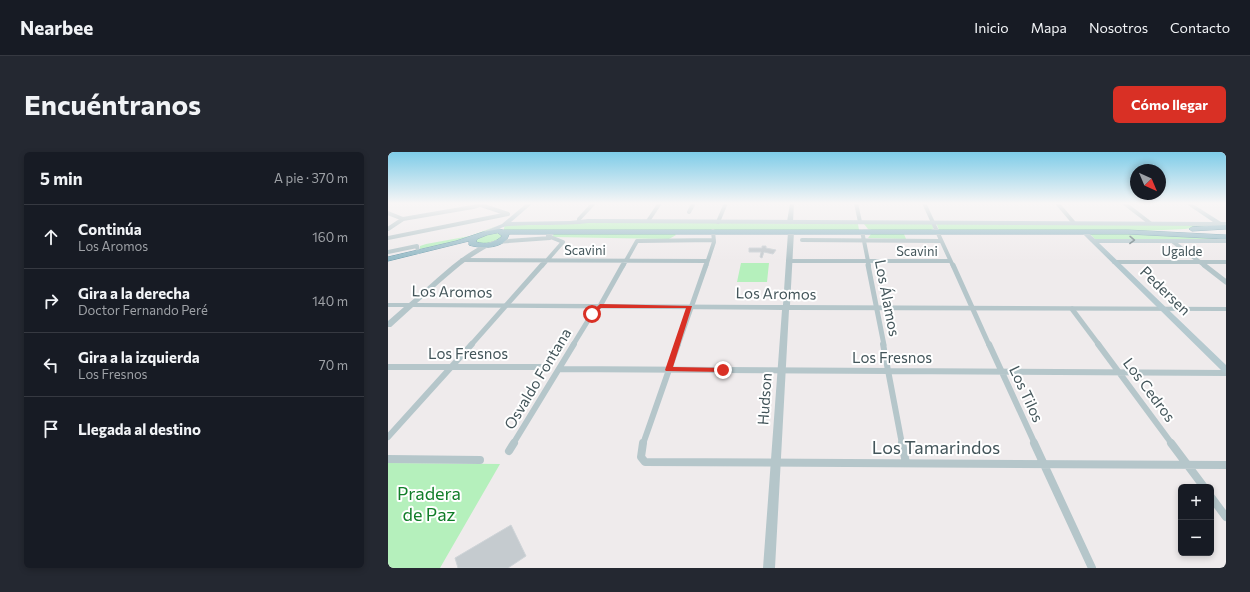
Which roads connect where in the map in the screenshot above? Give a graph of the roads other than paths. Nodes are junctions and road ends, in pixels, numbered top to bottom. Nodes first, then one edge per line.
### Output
1 (398, 222) edge
2 (466, 222) edge
3 (509, 222) edge
4 (574, 222) edge
5 (932, 222) edge
6 (991, 222) edge
7 (1074, 223) joint
8 (1150, 223) joint
9 (1221, 225) edge
10 (504, 228) junction
11 (388, 229) edge
12 (679, 231) junction
13 (713, 231) junction
14 (862, 231) junction
15 (541, 232) junction
16 (791, 232) junction
17 (937, 232) junction
18 (1084, 232) junction
19 (1128, 232) junction
20 (552, 235) junction
21 (477, 236) junction
22 (1226, 237) edge
23 (388, 238) edge
24 (675, 240) junction
25 (714, 240) junction
26 (802, 240) dead end
27 (864, 241) junction
28 (940, 241) junction
29 (1093, 241) junction
30 (1172, 241) junction
31 (1226, 241) edge
32 (496, 242) junction
33 (475, 244) junction
34 (442, 247) junction
35 (418, 249) junction
36 (388, 252) edge
37 (465, 258) junction
38 (388, 260) edge
39 (627, 260) junction
40 (547, 261) junction
41 (707, 261) junction
42 (788, 261) junction
43 (867, 262) junction
44 (949, 262) junction
45 (1114, 262) junction
46 (1200, 262) junction
47 (1226, 262) edge
48 (1226, 282) edge
49 (388, 305) edge
50 (411, 305) junction
51 (504, 306) junction
52 (600, 306) junction
53 (690, 307) junction
54 (785, 308) junction
55 (876, 308) junction
56 (972, 308) junction
57 (1072, 308) junction
58 (1164, 309) junction
59 (1226, 309) edge
60 (388, 325) edge
61 (449, 367) junction
62 (549, 367) dead end
63 (388, 368) edge
64 (559, 369) junction
65 (669, 370) junction
66 (781, 370) junction
67 (888, 371) junction
68 (1001, 371) junction
69 (1226, 371) edge
70 (1118, 372) junction
71 (388, 437) edge
72 (509, 451) dead end
73 (388, 459) edge
74 (480, 460) dead end
75 (775, 463) junction
76 (906, 463) junction
77 (1044, 464) junction
78 (1187, 465) junction
79 (1226, 465) edge
80 (1202, 484) edge
81 (1214, 501) edge
82 (1226, 517) edge
83 (769, 568) edge
84 (1092, 568) edge

1 - 11 street
2 - 23 street
3 - 10 main road
4 - 10 main road
5 - 17 street, Los Tilos
6 - 7 main road
7 - 8 main road
8 - 9 main road
9 - 19 highway
9 - 22 highway
10 - 15 highway
10 - 21 highway
10 - 32 highway
12 - 13 highway
12 - 20 highway
12 - 24 street
13 - 16 highway
13 - 25 street
14 - 16 highway
14 - 17 highway
14 - 27 street, Los Álamos
15 - 20 highway
15 - 32 highway
16 - 42 street, Hudson
17 - 18 highway
17 - 28 street, Los Tilos
18 - 19 highway
18 - 29 main road, Pedersen
19 - 22 highway
20 - 32 street
20 - 40 street
21 - 33 highway
21 - 34 highway
24 - 25 street
24 - 39 street, Osvaldo Fontana
25 - 41 street
26 - 27 street
27 - 28 street
27 - 43 street, Los Álamos
28 - 44 street, Los Tilos
29 -> 30 main road
29 - 45 main road, Pedersen
30 - 31 main road
30 - 46 street
32 - 33 highway
32 - 37 street
33 - 34 highway
33 - 37 street
34 - 35 highway
35 - 36 street
35 - 38 highway
37 - 40 street, Scavini
37 - 50 street
39 - 40 street, Scavini
39 - 41 street, Scavini
39 - 52 street, Osvaldo Fontana
40 - 51 street
41 - 53 street
42 - 43 street, Scavini
42 - 54 street, Hudson
43 - 44 street, Scavini
43 - 55 street, Los Álamos
44 - 56 street, Los Tilos
45 - 46 street, Ugalde
45 - 58 main road, Pedersen
46 - 47 street, Ugalde
46 - 48 street
49 - 50 street, Los Aromos
50 - 51 street, Los Aromos
50 - 60 street
51 - 52 street, Los Aromos
51 - 61 street
52 - 53 street, Los Aromos
52 - 64 street, Osvaldo Fontana
53 - 54 street, Los Aromos
53 - 65 street
54 - 55 street, Los Aromos
54 - 66 street, Hudson
55 - 56 street, Los Aromos
55 - 67 street, Los Álamos
56 - 57 street, Los Aromos
56 - 68 street, Los Tilos
57 - 58 street, Los Aromos
57 - 70 street, Los Cedros
58 - 59 street, Los Aromos
58 - 69 main road, Pedersen
61 - 62 street, Los Fresnos
61 - 63 street, Los Fresnos
61 - 71 street
64 - 65 street, Los Fresnos
64 - 72 street, Osvaldo Fontana
65 - 66 street, Los Fresnos
65 - 75 street, Los Tamarindos
66 - 67 street, Los Fresnos
66 - 75 street, Hudson
67 - 68 street, Los Fresnos
67 - 76 street, Los Álamos
68 - 70 street, Los Fresnos
68 - 77 street, Los Tilos
69 - 70 street, Los Fresnos
70 - 78 street, Los Cedros
73 - 74 street
75 - 76 street, Los Tamarindos
75 - 83 street, Hudson
76 - 77 street, Los Tamarindos
77 - 78 street, Los Tamarindos
77 - 84 street, Los Tilos
78 - 79 street, Los Tamarindos
78 - 80 street, Los Cedros
81 - 82 street

